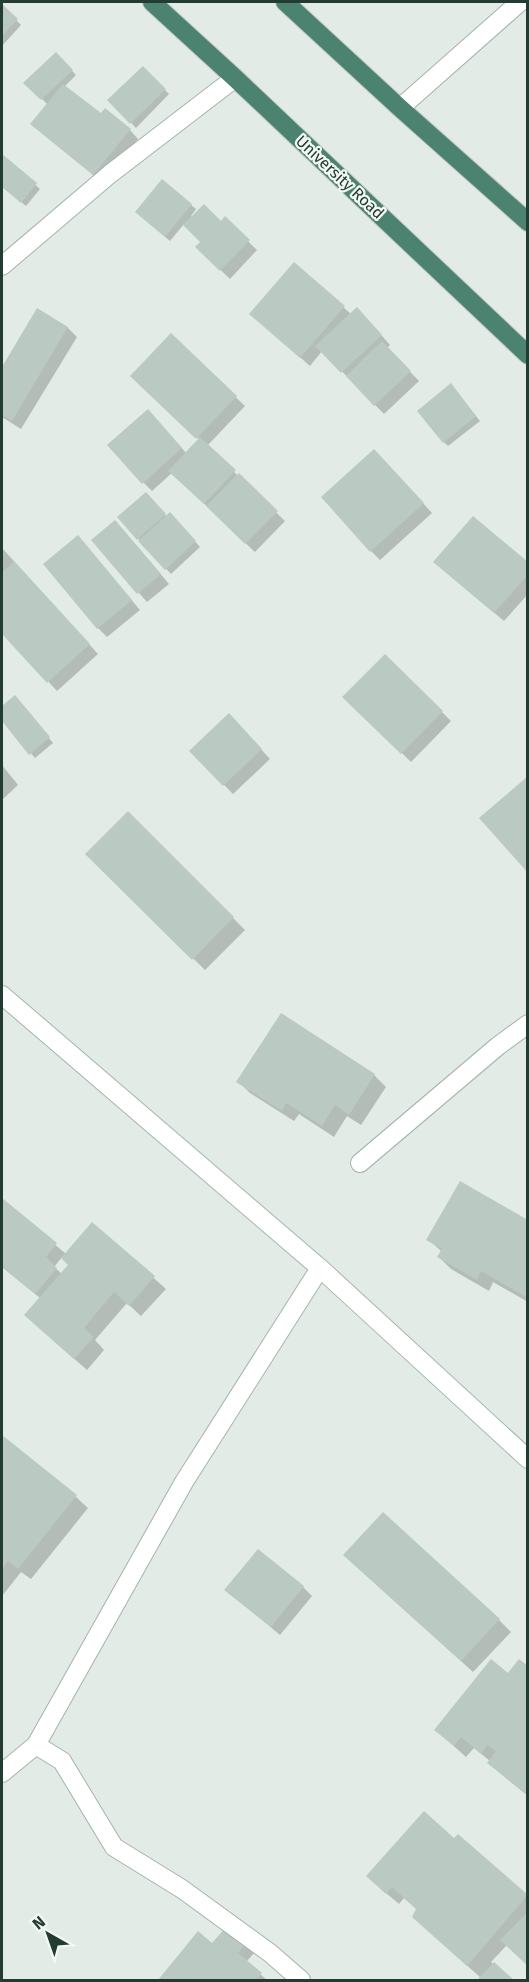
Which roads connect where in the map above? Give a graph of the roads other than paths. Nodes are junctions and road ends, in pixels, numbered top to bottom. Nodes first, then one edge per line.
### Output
1 (152, 2) edge
2 (285, 2) edge
3 (520, 2) edge
4 (235, 78) junction
5 (400, 108) junction
6 (528, 222) edge
7 (2, 266) edge
8 (528, 355) edge
9 (2, 995) edge
10 (528, 1024) edge
11 (360, 1163) dead end
12 (320, 1268) junction
13 (528, 1459) edge
14 (36, 1745) junction
15 (2, 1773) edge
16 (301, 1980) edge

1 - 4 highway, University Road
2 - 5 highway
3 - 5 street
4 - 7 street
4 - 8 highway, University Road
5 - 6 highway
9 - 12 street
10 - 11 street
12 - 13 street
12 - 14 street
14 - 15 street
14 - 16 street

